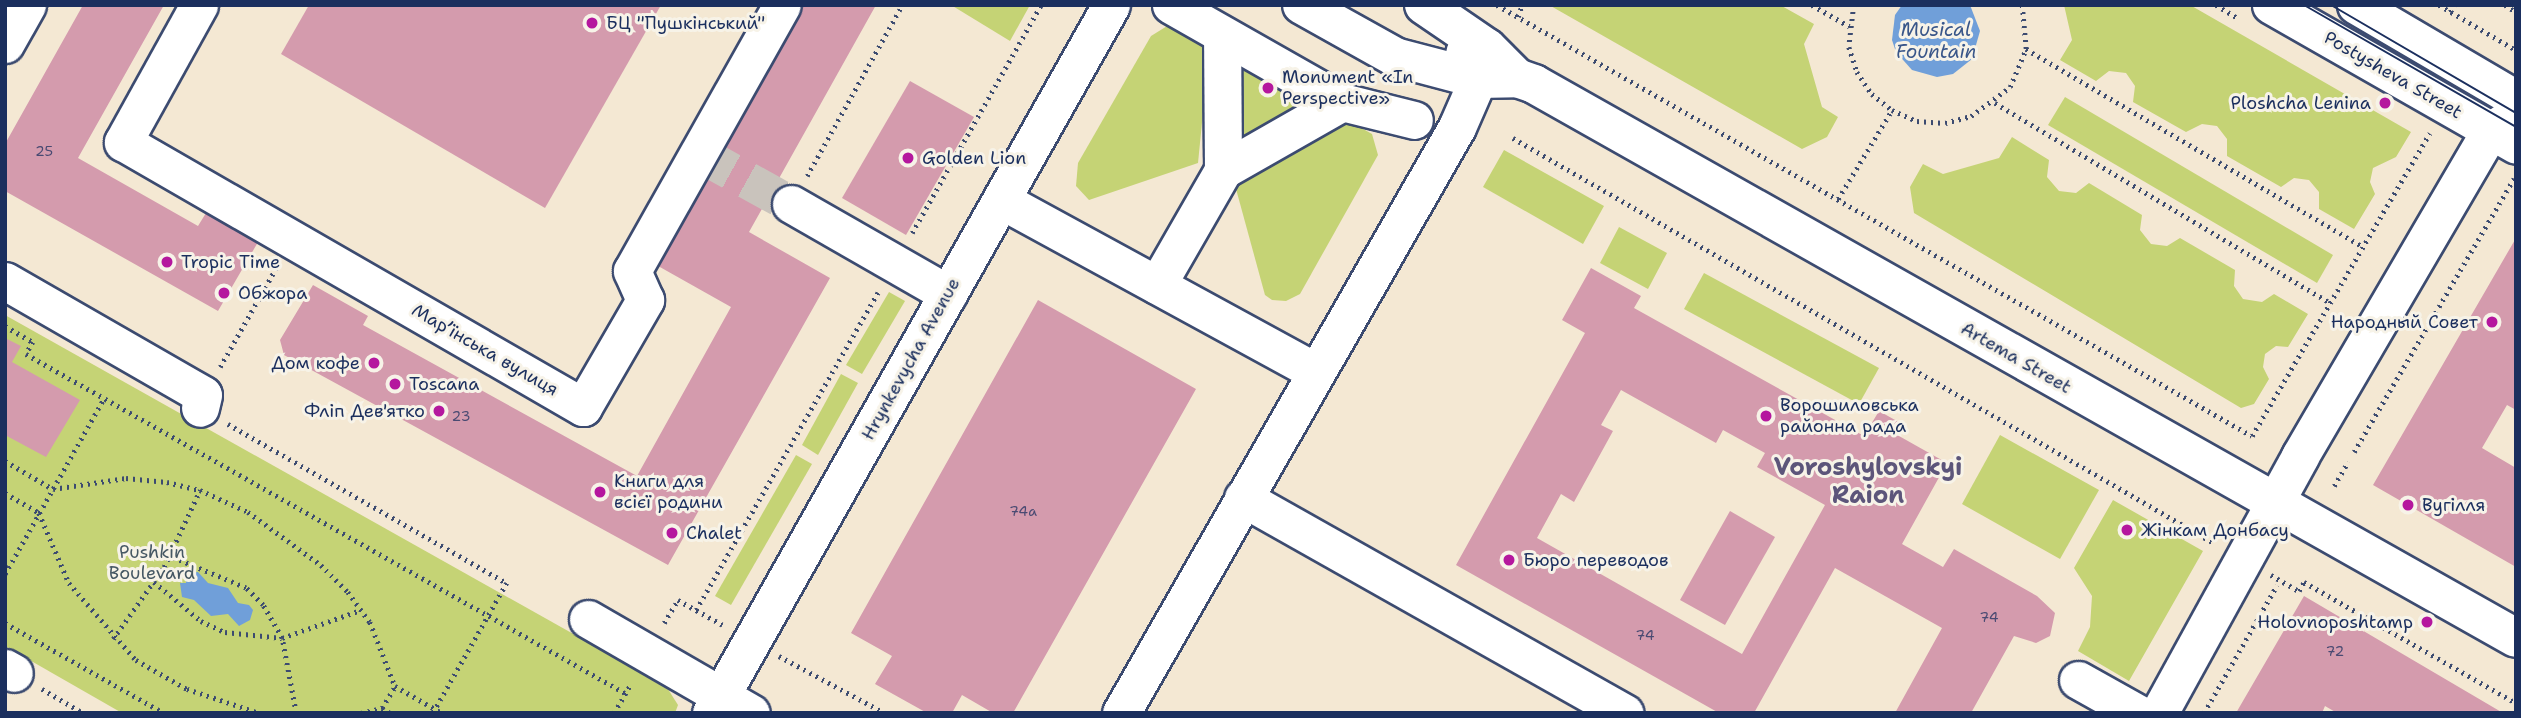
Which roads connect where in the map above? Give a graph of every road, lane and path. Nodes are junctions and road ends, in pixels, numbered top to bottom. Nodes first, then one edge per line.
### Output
1 (27, 5) edge
2 (199, 5) edge
3 (782, 5) edge
4 (902, 5) edge
5 (1041, 5) edge
6 (1111, 5) edge
7 (1171, 5) edge
8 (1302, 5) edge
9 (1497, 5) edge
10 (1522, 5) edge
11 (1812, 5) edge
12 (1854, 5) edge
13 (2022, 5) edge
14 (2216, 5) edge
15 (2356, 5) edge
16 (2439, 5) edge
17 (2454, 5) edge
18 (2505, 5) edge
19 (1435, 12) edge
20 (2450, 12) junction
21 (2516, 12) edge
22 (2260, 15) edge
23 (1518, 17) junction
24 (1849, 26) junction
25 (1222, 35) junction
26 (5, 44) edge
27 (2026, 49) junction
28 (2516, 50) edge
29 (1517, 78) junction
30 (1478, 79) junction
31 (2516, 99) edge
32 (1342, 102) junction
33 (1995, 103) junction
34 (1892, 110) junction
35 (1414, 120) dead end
36 (2420, 124) dead end
37 (2507, 130) edge
38 (1513, 138) dead end
39 (1223, 170) junction
40 (2516, 178) edge
41 (1001, 200) junction
42 (1838, 200) junction
43 (791, 204) joint
44 (292, 240) junction
45 (2362, 246) junction
46 (895, 264) junction
47 (5, 281) edge
48 (1157, 285) junction
49 (948, 294) junction
50 (2330, 303) junction
51 (5, 326) edge
52 (1314, 371) junction
53 (104, 398) junction
54 (202, 401) junction
55 (2354, 452) dead end
56 (5, 461) edge
57 (2348, 462) dead end
58 (2334, 486) dead end
59 (53, 489) junction
60 (200, 490) junction
61 (5, 493) edge
62 (1243, 498) junction
63 (2274, 504) junction
64 (39, 513) junction
65 (169, 556) junction
66 (2255, 566) junction
67 (5, 574) edge
68 (154, 582) junction
69 (2277, 585) dead end
70 (361, 610) junction
71 (696, 610) dead end
72 (488, 616) junction
73 (588, 619) dead end
74 (5, 623) edge
75 (282, 638) junction
76 (2516, 638) edge
77 (113, 639) junction
78 (10, 671) edge
79 (2078, 680) dead end
80 (395, 686) junction
81 (625, 693) dead end
82 (2516, 703) edge
83 (727, 707) edge
84 (382, 708) junction
85 (434, 711) edge
86 (83, 713) edge
87 (164, 713) edge
88 (259, 713) edge
89 (296, 713) edge
90 (361, 713) edge
91 (390, 713) edge
92 (442, 713) edge
93 (1121, 713) edge
94 (1625, 713) edge
95 (2137, 713) edge
96 (2159, 713) edge
97 (2204, 713) edge

1 - 26 street
2 - 44 street, Мар’їнська вулиця
3 - 44 street, Мар’їнська вулиця
4 - 43 path
5 - 46 path
6 - 41 street, Hrynkevycha Avenue
7 - 25 street
8 - 30 main road
9 - 23 path
10 - 23 path
11 - 24 path
12 - 24 path
13 - 27 path
14 - 22 path
15 - 31 street
16 - 20 path
17 - 20 path
18 - 21 path
19 - 29 main road, Artema Street
19 - 30 street
20 - 28 path
22 - 37 street, Postysheva Street
23 - 42 path
24 - 34 path
25 - 32 street
25 - 39 street
27 - 33 path
27 - 45 path
29 - 30 main road
29 - 63 main road, Artema Street
30 - 52 street
32 - 35 street
32 - 39 street
33 - 34 path
33 - 50 path
34 - 42 path
36 - 45 path
37 - 63 street
38 - 66 path
39 - 48 street
40 - 55 path
41 - 48 street
41 - 49 street, Hrynkevycha Avenue
42 - 50 path
43 - 46 street
44 - 54 path
45 - 50 path
46 - 49 street
46 - 71 path
47 - 54 street
48 - 52 street
49 - 83 street, Hrynkevycha Avenue
51 - 53 path
52 - 62 street
53 - 59 path
53 - 72 path
54 - 72 path
56 - 59 path
57 - 58 path
59 - 60 path
59 - 64 path
60 - 65 path
60 - 70 path
61 - 64 path
62 - 93 street
62 - 94 street
63 - 66 street
63 - 76 main road, Artema Street
64 - 67 path
64 - 77 path
65 - 68 path
65 - 75 path
66 - 82 path
66 - 96 street
68 - 75 path
68 - 77 path
69 - 97 path
70 - 75 path
70 - 80 path
72 - 81 path
72 - 85 path
73 - 83 street
74 - 87 path
75 - 89 path
77 - 88 path
78 - 86 path
79 - 95 street
80 - 84 path
80 - 85 path
84 - 90 path
84 - 91 path
85 - 92 path

